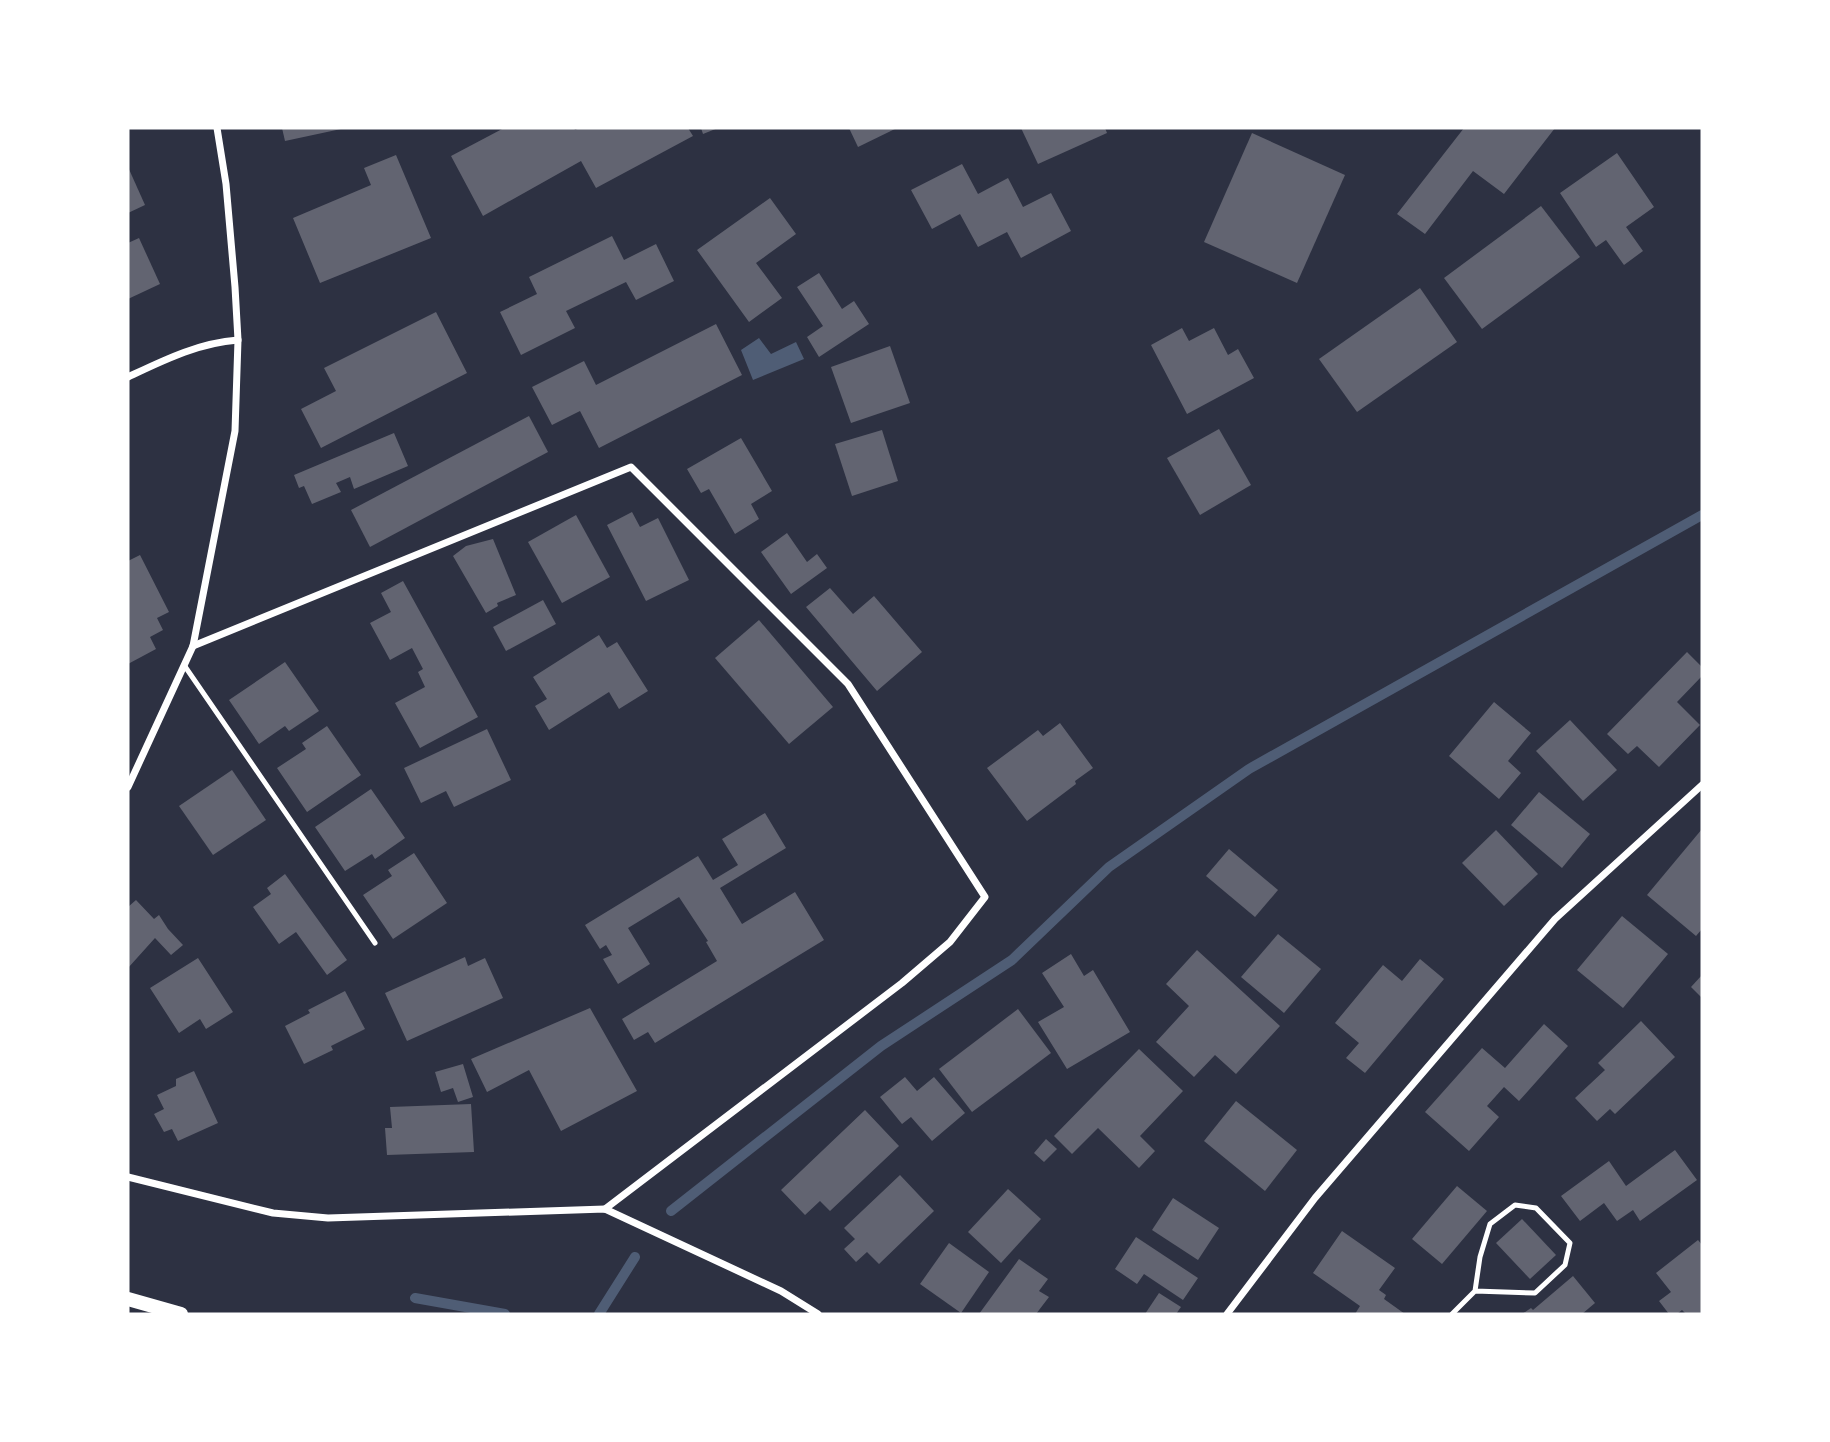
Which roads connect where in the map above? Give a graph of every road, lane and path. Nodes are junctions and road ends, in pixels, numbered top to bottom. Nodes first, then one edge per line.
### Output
1 (217, 128) edge
2 (238, 340) junction
3 (128, 377) edge
4 (193, 646) junction
5 (184, 666) junction
6 (1702, 785) edge
7 (128, 787) edge
8 (375, 943) dead end
9 (128, 1177) edge
10 (605, 1209) junction
11 (1475, 1291) junction
12 (128, 1298) edge
13 (181, 1314) edge
14 (818, 1314) edge
15 (1227, 1314) edge
16 (1452, 1314) edge

1 - 2 street
2 - 3 street
2 - 4 street
4 - 5 street
4 - 10 street
5 - 7 street
5 - 8 lane
6 - 15 street
9 - 10 street
10 - 14 street
11 - 11 lane
11 - 16 lane
12 - 13 main road

